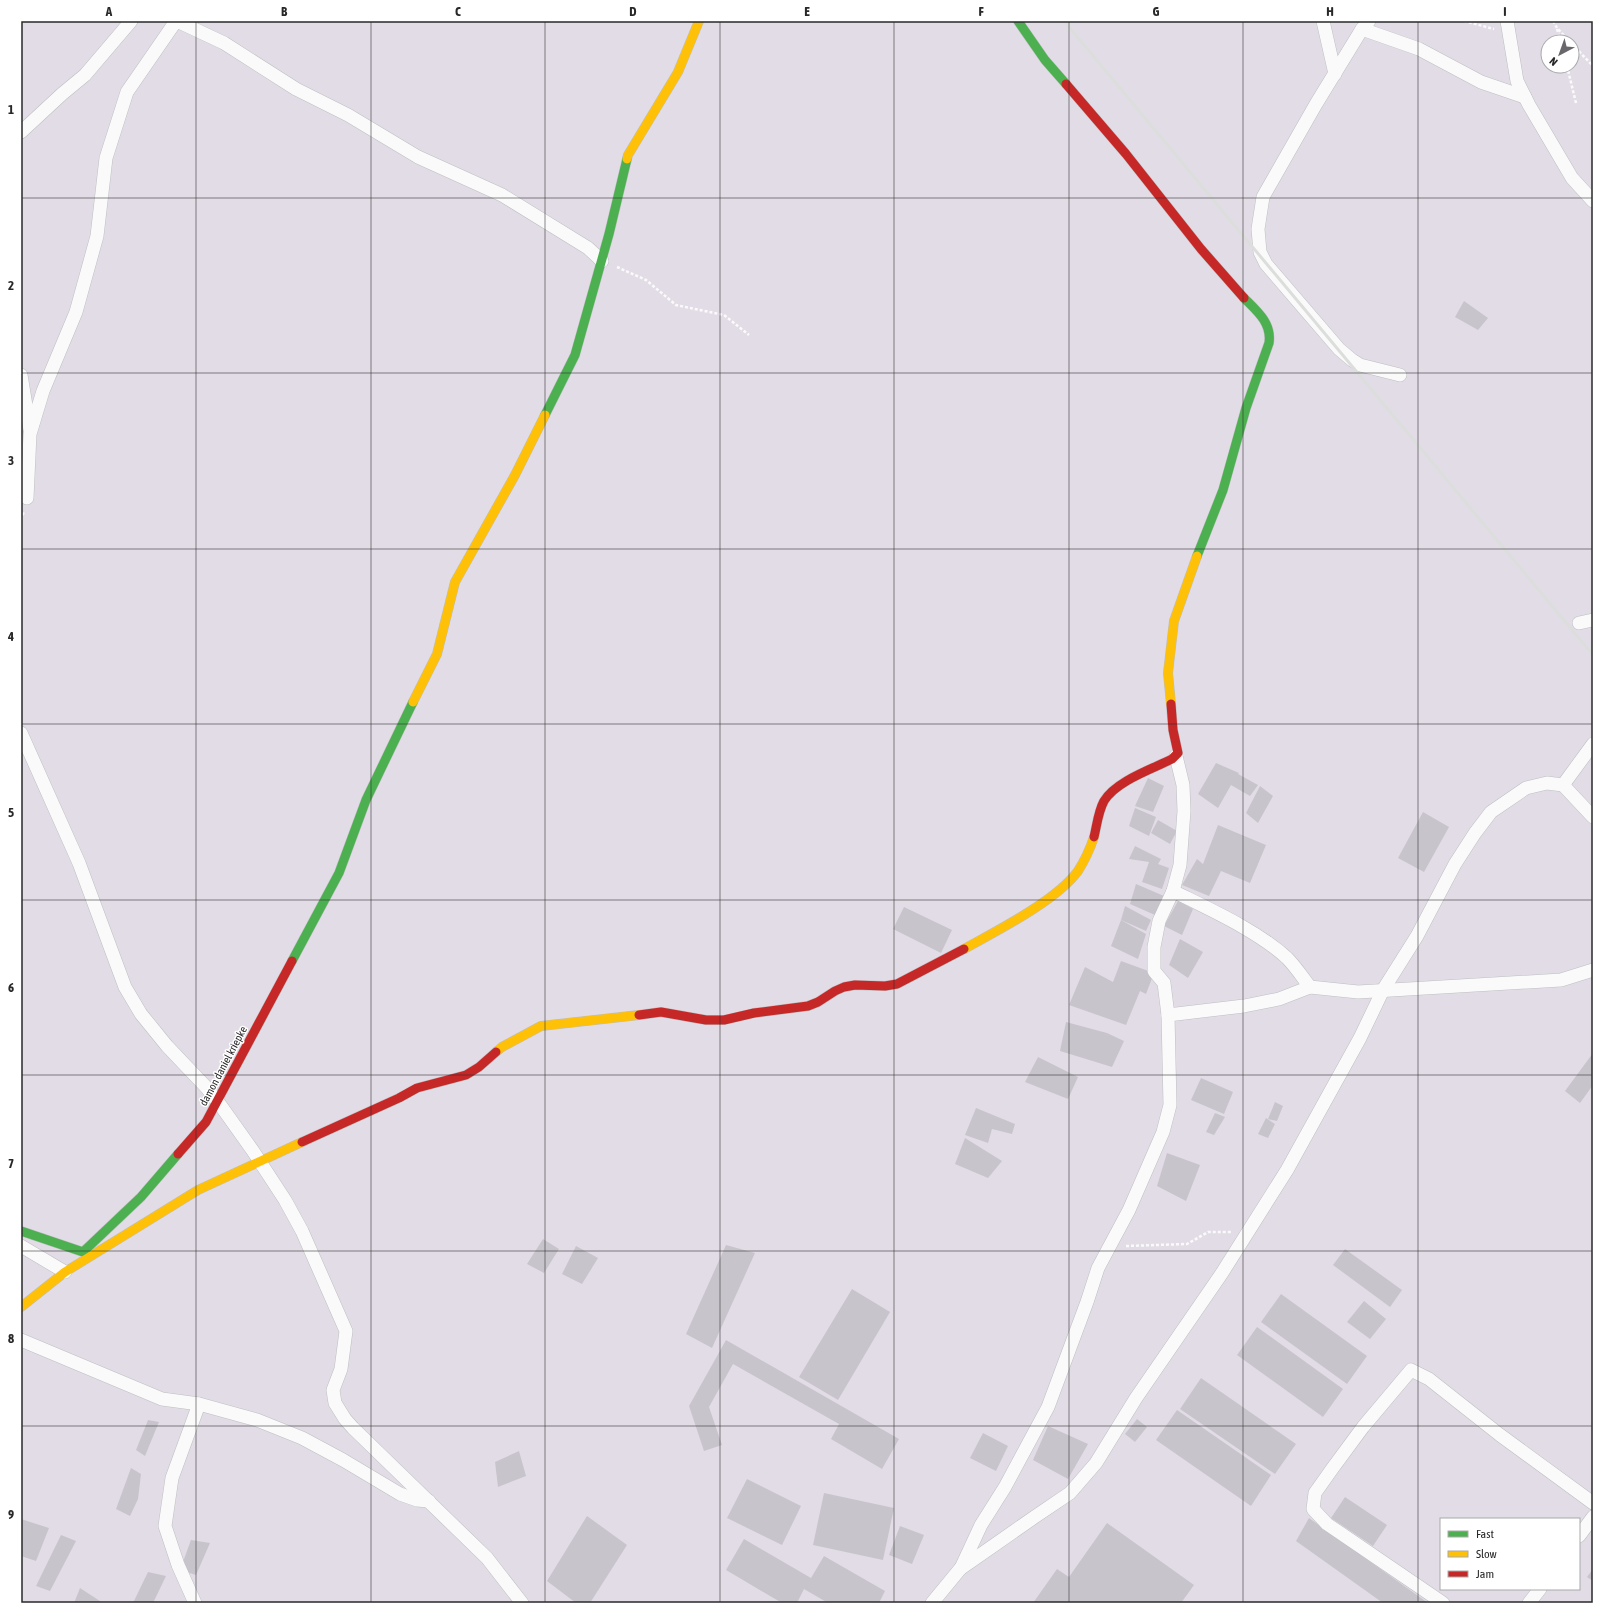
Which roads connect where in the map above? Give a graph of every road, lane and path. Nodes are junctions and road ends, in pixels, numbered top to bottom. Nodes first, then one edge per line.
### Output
1 (131, 21) edge
2 (176, 21) edge
3 (699, 21) edge
4 (1018, 21) edge
5 (1323, 21) edge
6 (1464, 21) edge
7 (1552, 21) edge
8 (1366, 25) edge
9 (1509, 27) edge
10 (1557, 28) junction
11 (1559, 34) edge
12 (1563, 34) edge
13 (1580, 52) edge
14 (1593, 66) edge
15 (1335, 74) junction
16 (1569, 74) edge
17 (1525, 97) junction
18 (1576, 103) dead end
19 (21, 132) edge
20 (1593, 201) edge
21 (602, 261) junction
22 (749, 335) dead end
23 (21, 375) edge
24 (1400, 375) dead end
25 (30, 434) junction
26 (27, 498) dead end
27 (1593, 620) edge
28 (1579, 623) dead end
29 (21, 733) edge
30 (1593, 744) edge
31 (1176, 756) junction
32 (1563, 785) junction
33 (1593, 817) edge
34 (1173, 891) junction
35 (1593, 970) edge
36 (1310, 987) junction
37 (1383, 990) junction
38 (1168, 1015) junction
39 (218, 1102) junction
40 (260, 1163) junction
41 (21, 1231) edge
42 (1247, 1232) junction
43 (21, 1246) edge
44 (1109, 1246) junction
45 (66, 1272) junction
46 (21, 1307) edge
47 (21, 1340) edge
48 (199, 1404) junction
49 (430, 1501) junction
50 (1593, 1503) edge
51 (1593, 1517) edge
52 (1580, 1535) edge
53 (960, 1570) junction
54 (1539, 1590) edge
55 (195, 1603) edge
56 (522, 1603) edge
57 (932, 1603) edge
58 (1443, 1603) edge
59 (1529, 1603) edge

1 - 19 street
2 - 21 street
2 - 25 street
3 - 21 street, damon daniel kriepke
4 - 31 street
5 - 15 street
6 - 9 path
7 - 10 path
8 - 15 street
8 - 17 street
9 - 17 street
10 - 11 path
10 - 12 path
13 - 14 path
15 - 24 street
16 - 18 path
17 - 20 street
21 - 22 path
21 - 39 street, damon daniel kriepke
23 - 25 street
25 - 26 street
27 - 28 street
29 - 39 street
30 - 32 street
31 - 34 street
31 - 40 street
32 - 33 street
32 - 37 street
34 - 36 street
34 - 38 street
35 - 37 street
36 - 37 street
36 - 38 street
37 - 42 street
38 - 44 street
39 - 40 street
39 - 41 street, damon daniel kriepke
40 - 45 street
40 - 49 street
42 - 44 path
42 - 53 street
43 - 45 street
44 - 53 street
45 - 46 street
47 - 48 street
48 - 49 street
48 - 55 street
49 - 56 street
50 - 58 street
51 - 52 street
53 - 57 street
54 - 59 street

